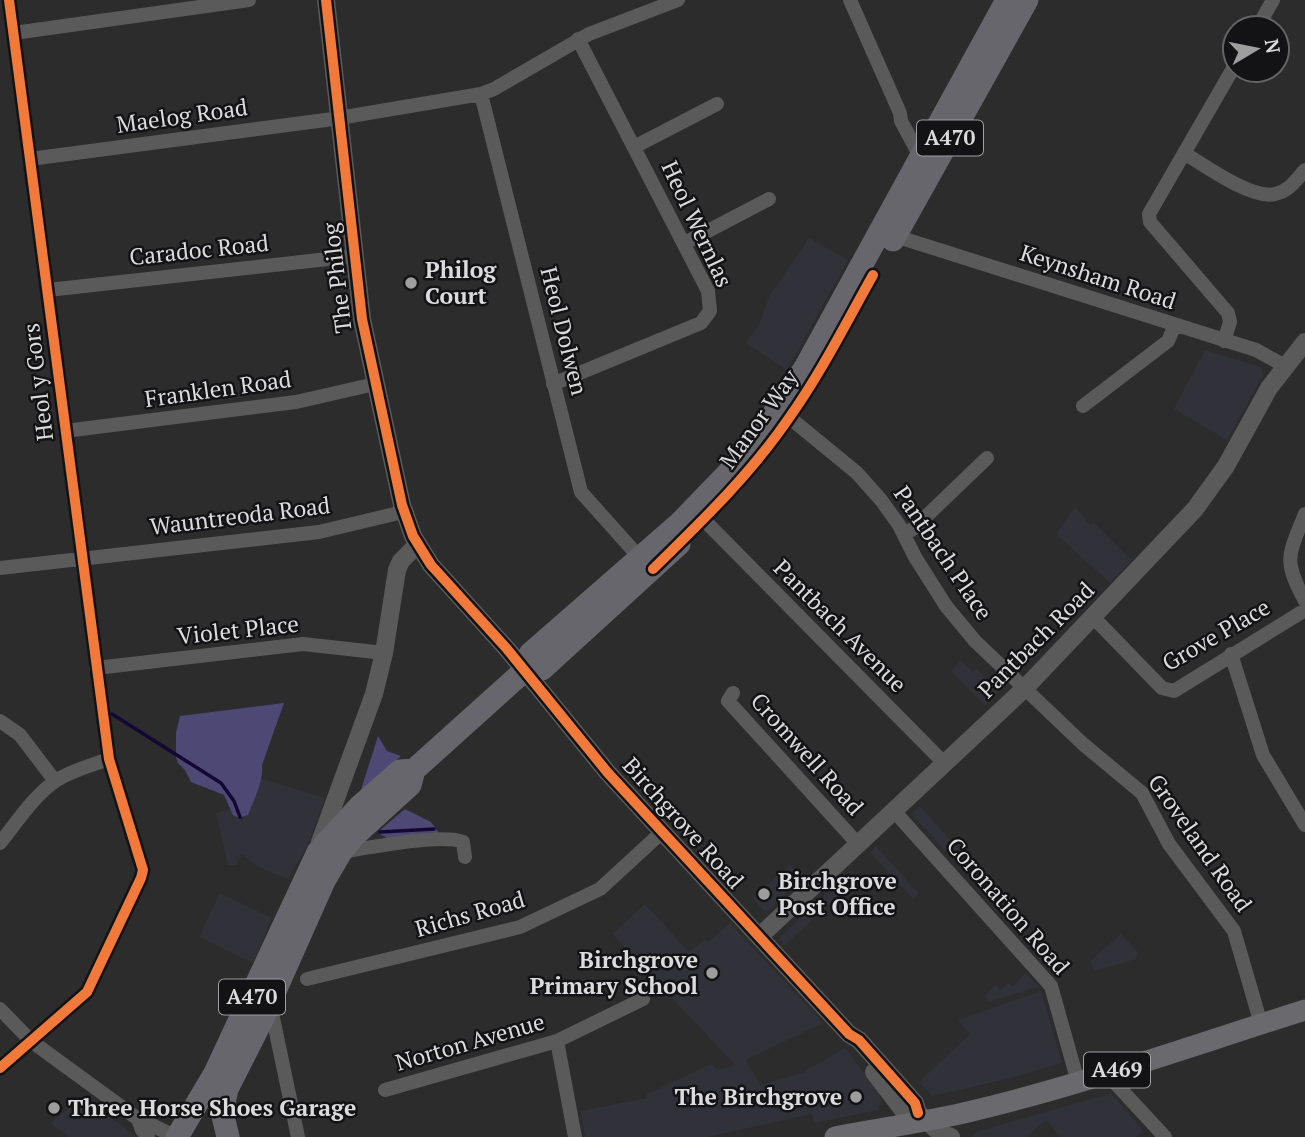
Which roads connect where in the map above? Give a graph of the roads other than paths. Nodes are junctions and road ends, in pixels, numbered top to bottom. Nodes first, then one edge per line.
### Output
1 (9, 0) edge
2 (249, 0) edge
3 (326, 0) edge
4 (678, 0) edge
5 (850, 0) edge
6 (1007, 0) edge
7 (1027, 0) edge
8 (156, 6) edge
9 (14, 33) junction
10 (578, 39) junction
11 (1224, 84) edge
12 (481, 94) junction
13 (717, 104) dead end
14 (901, 113) junction
15 (340, 117) junction
16 (937, 128) junction
17 (634, 146) junction
18 (1184, 153) junction
19 (920, 158) junction
20 (30, 159) junction
21 (1305, 170) edge
22 (769, 199) dead end
23 (895, 236) junction
24 (685, 243) junction
25 (355, 256) junction
26 (48, 290) junction
27 (1175, 325) junction
28 (1224, 341) junction
29 (1305, 342) edge
30 (1285, 366) junction
31 (375, 384) junction
32 (553, 384) junction
33 (1083, 406) dead end
34 (790, 418) junction
35 (65, 431) junction
36 (988, 458) dead end
37 (403, 512) junction
38 (1305, 514) edge
39 (704, 520) junction
40 (904, 535) junction
41 (417, 545) junction
42 (82, 558) junction
43 (640, 558) junction
44 (0, 568) edge
45 (1305, 601) edge
46 (1305, 610) edge
47 (1094, 618) junction
48 (384, 653) junction
49 (1231, 654) junction
50 (96, 668) junction
51 (524, 671) junction
52 (1025, 688) junction
53 (733, 693) dead end
54 (0, 720) edge
55 (109, 759) junction
56 (945, 764) junction
57 (414, 770) junction
58 (55, 781) junction
59 (894, 811) junction
60 (368, 822) junction
61 (1305, 825) edge
62 (662, 832) junction
63 (0, 843) edge
64 (858, 844) junction
65 (384, 846) junction
66 (330, 857) junction
67 (465, 857) dead end
68 (760, 936) junction
69 (307, 979) dead end
70 (643, 999) dead end
71 (0, 1009) edge
72 (1305, 1010) edge
73 (274, 1017) dead end
74 (1261, 1024) junction
75 (31, 1041) junction
76 (557, 1041) junction
77 (251, 1043) junction
78 (279, 1048) junction
79 (0, 1068) edge
80 (1111, 1072) junction
81 (1078, 1082) junction
82 (385, 1090) dead end
83 (138, 1119) junction
84 (935, 1128) edge
85 (148, 1137) edge
86 (177, 1137) edge
87 (228, 1137) edge
88 (298, 1137) edge
89 (575, 1137) edge
90 (835, 1137) edge
91 (1165, 1137) edge

1 - 9 street, Heol y Gors
2 - 8 street
3 - 15 street, The Philog
4 - 10 street, Maelog Road
5 - 14 street
6 - 16 highway, Manor Way / A470
7 - 23 highway, Manor Way / A470
8 - 9 street
9 - 20 street, Heol y Gors
10 - 12 street, Maelog Road
10 - 17 street, Heol Wernlas
11 - 18 street
12 - 15 street, Maelog Road
12 - 32 street, Heol Dolwen
13 - 17 street
14 - 16 street
14 - 19 street
15 - 20 street, Maelog Road
15 - 25 street, The Philog
16 - 19 highway, Manor Way / A470
17 - 24 street, Heol Wernlas
18 - 21 street
18 - 28 street
19 - 43 highway, Manor Way / A470
20 - 26 street, Heol y Gors
22 - 24 street
23 - 27 street, Keynsham Road
23 - 34 highway, Manor Way / A470
24 - 32 street, Heol Wernlas
25 - 26 street, Caradoc Road
25 - 31 street, The Philog
26 - 35 street, Heol y Gors
27 - 28 street, Keynsham Road
27 - 33 street
28 - 30 street, Keynsham Road
29 - 30 street, Pantbach Road
30 - 47 street, Pantbach Road
31 - 35 street, Franklen Road
31 - 37 street, The Philog
32 - 43 street, Heol Dolwen
34 - 39 highway, Manor Way / A470
34 - 40 street, Pantbach Place
35 - 42 street, Heol y Gors
36 - 40 street
37 - 41 street, The Philog
37 - 42 street, Wauntreoda Road
38 - 45 street
39 - 51 highway, Manor Way / A470
39 - 56 street, Pantbach Avenue
40 - 52 street, Pantbach Place
41 - 48 street
41 - 51 street, Birchgrove Road
42 - 44 street, Wauntreoda Road
42 - 50 street, Heol y Gors
43 - 51 highway, Manor Way / A470
46 - 49 street, Grove Place
47 - 49 street, Grove Place
47 - 52 street, Pantbach Road
48 - 50 street, Violet Place
48 - 66 street
49 - 61 street
50 - 55 street, Heol y Gors
51 - 57 highway, Manor Way / A470
51 - 62 street, Birchgrove Road
52 - 56 street, Pantbach Road
52 - 74 street, Groveland Road
53 - 64 street, Cromwell Road
54 - 58 street
55 - 58 street
55 - 75 street, Heol y Gors
56 - 59 street, Pantbach Road
57 - 60 highway, Manor Way / A470
57 - 66 highway, Manor Way / A470
58 - 63 street
59 - 64 street, Pantbach Road
59 - 81 street, Coronation Road
60 - 65 street
60 - 66 highway, Manor Way / A470
62 - 68 street, Birchgrove Road
62 - 69 street, Richs Road
64 - 68 street, Pantbach Road
65 - 66 street
65 - 67 street
66 - 77 highway, A470
66 - 86 highway, A470
68 - 84 street, Birchgrove Road
70 - 76 street, Norton Avenue
71 - 75 street
72 - 74 main road, A469
73 - 78 street
74 - 80 main road, A469
75 - 79 street, Heol y Gors
75 - 83 street
76 - 82 street, Norton Avenue
76 - 89 street
77 - 78 street
77 - 87 highway, A470
78 - 88 street
80 - 81 main road, A469
80 - 91 street
81 - 84 main road, A469
83 - 85 street
83 - 86 street
84 - 90 main road, A469

